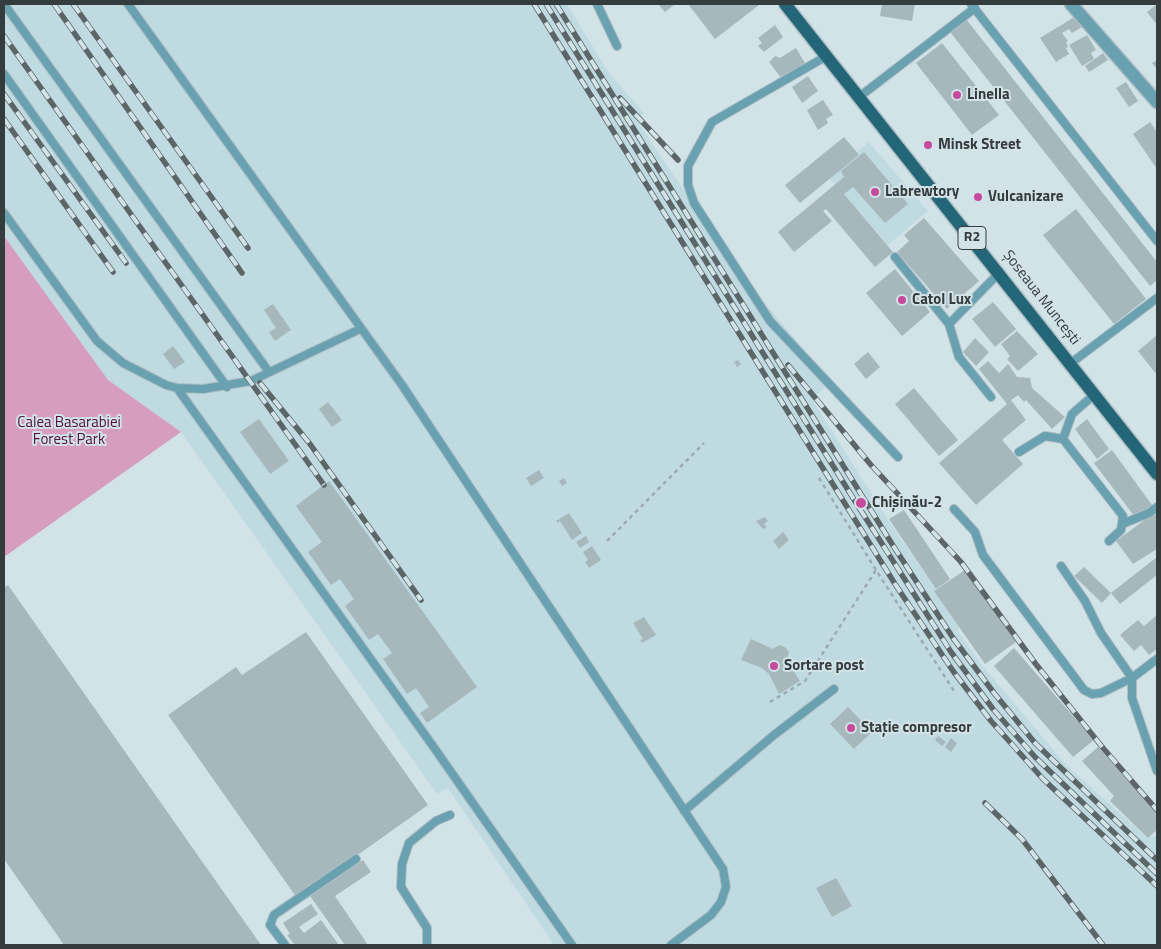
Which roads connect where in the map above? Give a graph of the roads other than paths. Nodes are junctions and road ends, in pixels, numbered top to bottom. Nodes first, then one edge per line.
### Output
1 (4, 4) edge
2 (128, 4) edge
3 (597, 4) edge
4 (785, 4) edge
5 (1071, 4) edge
6 (973, 6) edge
7 (618, 46) dead end
8 (825, 57) junction
9 (4, 74) edge
10 (859, 97) junction
11 (1157, 102) edge
12 (4, 213) edge
13 (1157, 241) edge
14 (895, 256) dead end
15 (1000, 272) junction
16 (1157, 298) edge
17 (948, 324) junction
18 (360, 328) junction
19 (1071, 363) junction
20 (269, 372) junction
21 (227, 387) junction
22 (177, 388) junction
23 (1095, 394) junction
24 (991, 397) dead end
25 (1063, 438) junction
26 (1020, 452) dead end
27 (898, 457) dead end
28 (1155, 466) edge
29 (1157, 507) edge
30 (954, 509) dead end
31 (1122, 524) junction
32 (1109, 541) dead end
33 (1061, 566) dead end
34 (1157, 659) edge
35 (1132, 678) junction
36 (834, 689) dead end
37 (1157, 772) edge
38 (684, 811) junction
39 (450, 815) dead end
40 (356, 859) dead end
41 (285, 945) edge
42 (427, 945) edge
43 (572, 945) edge
44 (671, 945) edge

1 - 20 lane
2 - 18 lane
3 - 7 lane
4 - 8 main road, Șoseaua Muncești / R2
5 - 11 street
6 - 10 lane
6 - 13 lane
8 - 10 main road, Șoseaua Muncești / R2
8 - 27 lane
9 - 21 lane
10 - 15 main road, Șoseaua Muncești / R2
12 - 22 lane
14 - 17 lane
15 - 17 lane
15 - 19 main road, Șoseaua Muncești / R2
16 - 19 lane
17 - 24 lane
18 - 20 lane
18 - 38 lane
19 - 23 main road, Șoseaua Muncești / R2
20 - 21 lane
21 - 22 lane
22 - 43 lane
23 - 25 lane
23 - 28 main road, Șoseaua Muncești / R2
25 - 26 lane
25 - 31 lane
29 - 31 lane
30 - 35 lane
31 - 32 lane
33 - 35 lane
34 - 35 lane
35 - 37 lane
36 - 38 lane
38 - 44 lane
39 - 42 lane
40 - 41 lane

